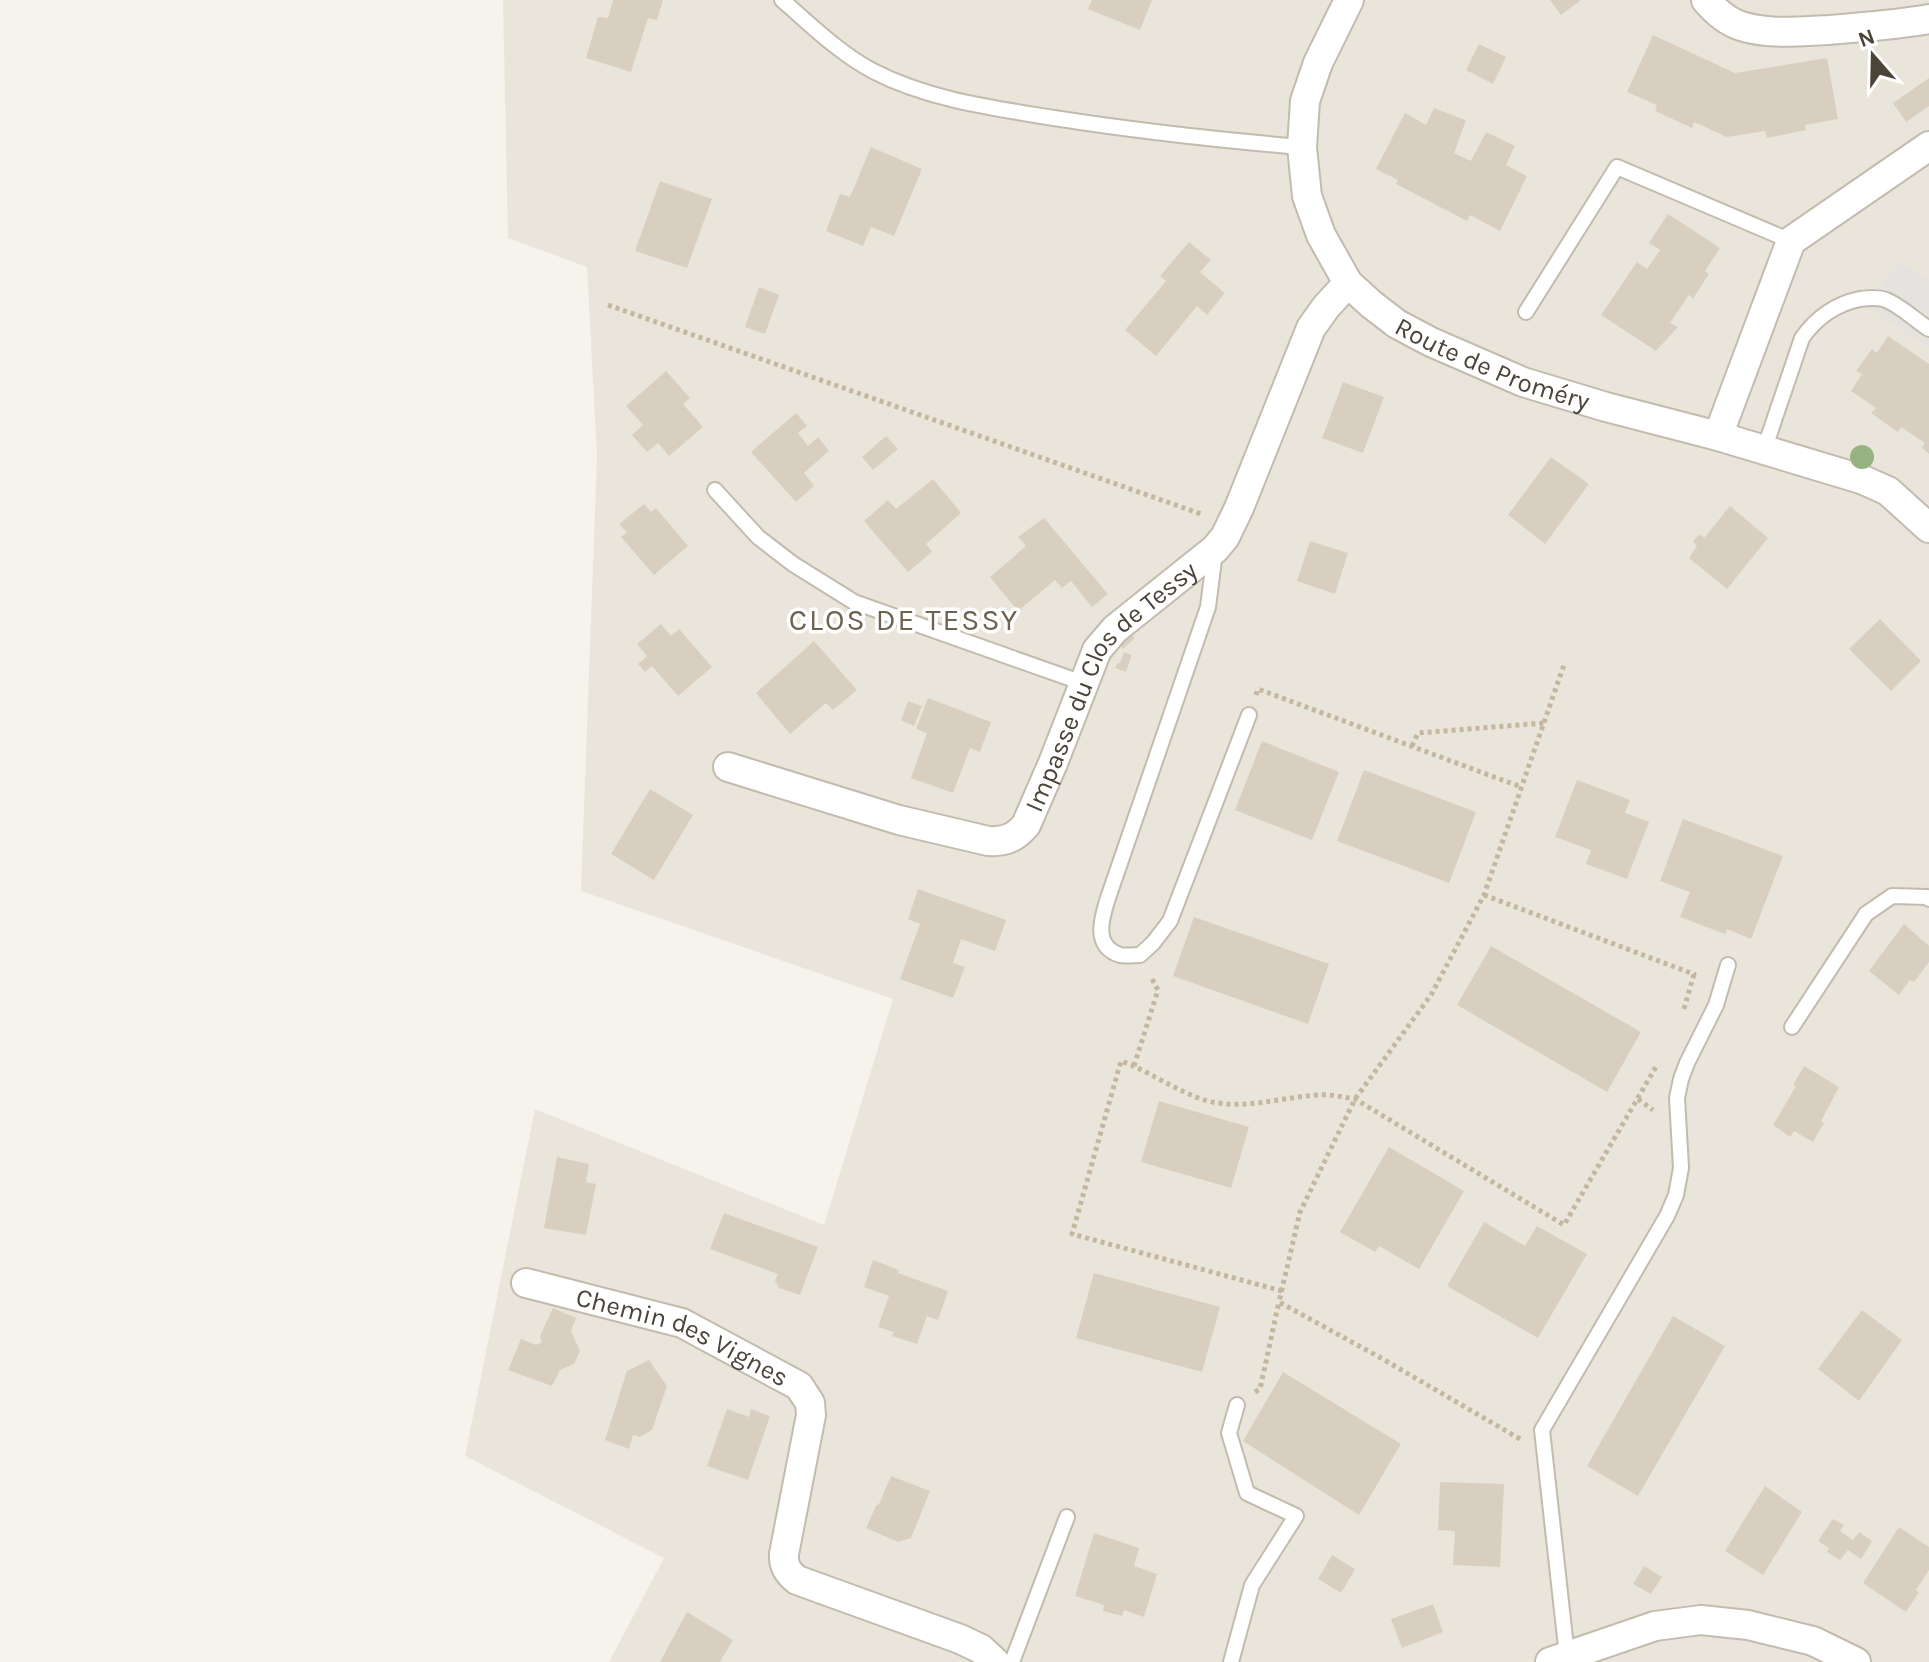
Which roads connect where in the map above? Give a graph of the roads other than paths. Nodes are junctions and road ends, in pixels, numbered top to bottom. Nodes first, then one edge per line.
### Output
1 (782, 0) edge
2 (1349, 0) edge
3 (1706, 0) edge
4 (1929, 19) edge
5 (1929, 146) edge
6 (1302, 147) junction
7 (1791, 241) junction
8 (1348, 283) junction
9 (1526, 312) dead end
10 (1929, 329) edge
11 (1718, 436) junction
12 (1764, 450) junction
13 (715, 490) dead end
14 (1929, 528) edge
15 (1215, 549) junction
16 (1083, 683) junction
17 (1249, 715) road end
18 (728, 767) dead end
19 (1929, 899) edge
20 (1728, 965) dead end
21 (1792, 1027) dead end
22 (526, 1283) dead end
23 (1237, 1405) road end
24 (1067, 1517) dead end
25 (1559, 1659) edge
26 (995, 1662) edge
27 (1012, 1662) edge
28 (1231, 1662) edge
29 (1856, 1662) edge

1 - 6 lane
2 - 6 street, Route de Proméry
3 - 4 street
5 - 7 street
6 - 8 street, Route de Proméry
7 - 9 lane
7 - 11 street
8 - 11 street, Route de Proméry
8 - 15 street, Impasse du Clos de Tessy
10 - 12 lane
11 - 12 street, Route de Proméry
12 - 14 street, Route de Proméry
13 - 16 lane
15 - 16 street, Impasse du Clos de Tessy
15 - 17 lane
16 - 18 street, Impasse du Clos de Tessy
19 - 21 lane
20 - 25 lane
22 - 26 street, Chemin des Vignes
23 - 28 lane
24 - 27 lane
25 - 29 street

